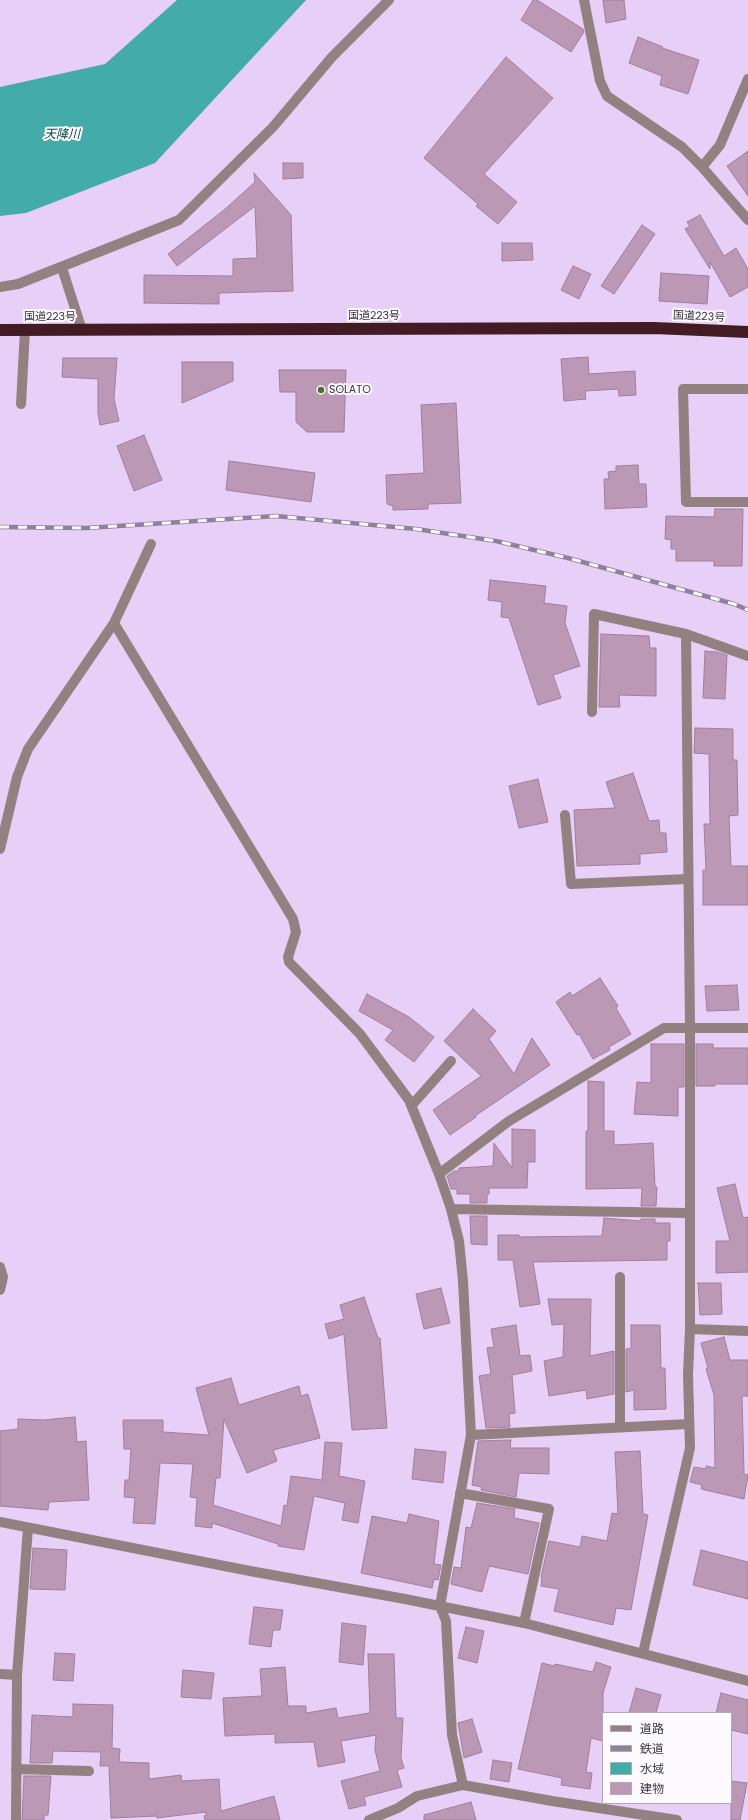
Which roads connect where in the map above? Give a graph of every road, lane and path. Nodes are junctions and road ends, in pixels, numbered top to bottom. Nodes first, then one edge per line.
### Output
1 (398, 0) edge
2 (584, 0) edge
3 (388, 1) edge
4 (748, 79) edge
5 (702, 167) junction
6 (748, 220) edge
7 (62, 268) junction
8 (0, 287) edge
9 (0, 330) edge
10 (26, 330) junction
11 (82, 330) junction
12 (748, 332) edge
13 (748, 389) edge
14 (21, 404) dead end
15 (748, 502) edge
16 (151, 544) dead end
17 (114, 623) junction
18 (686, 634) junction
19 (748, 656) edge
20 (592, 712) dead end
21 (565, 815) dead end
22 (0, 849) edge
23 (688, 879) junction
24 (690, 1027) junction
25 (748, 1028) edge
26 (451, 1061) dead end
27 (412, 1105) junction
28 (439, 1174) junction
29 (451, 1209) junction
30 (689, 1213) junction
31 (0, 1267) edge
32 (620, 1277) dead end
33 (0, 1290) edge
34 (690, 1329) junction
35 (748, 1331) edge
36 (688, 1424) junction
37 (620, 1427) junction
38 (471, 1435) junction
39 (460, 1493) junction
40 (0, 1522) edge
41 (28, 1528) junction
42 (440, 1606) junction
43 (524, 1623) junction
44 (643, 1653) junction
45 (0, 1674) edge
46 (17, 1675) junction
47 (748, 1681) edge
48 (16, 1769) junction
49 (89, 1770) dead end
50 (463, 1785) junction
51 (16, 1820) edge
52 (369, 1820) edge
53 (677, 1820) edge

1 - 3 street
2 - 5 street
3 - 7 street
4 - 5 street
5 - 6 street
7 - 8 street
7 - 11 street
9 - 10 highway, 国道223号
10 - 11 highway, 国道223号
10 - 14 street
11 - 12 highway, 国道223号
13 - 15 street
16 - 17 street
17 - 22 street
17 - 27 street
18 - 19 street
18 - 20 street
18 - 23 street
21 - 23 street
23 - 24 street
24 - 25 street
24 - 28 street
24 - 30 street
26 - 27 street
27 - 28 street
28 - 29 street
29 - 30 street
29 - 38 street
30 - 34 street
31 - 33 street
32 - 37 street
34 - 35 street
34 - 36 street
36 - 37 street
36 - 44 street
37 - 38 street
38 - 39 street
39 - 42 street
39 - 43 street
40 - 41 street
41 - 42 street
41 - 46 street
42 - 43 street
42 - 50 street
43 - 44 street
44 - 47 street
45 - 46 street
46 - 48 street
48 - 49 street
48 - 51 street
50 - 52 street
50 - 53 street

